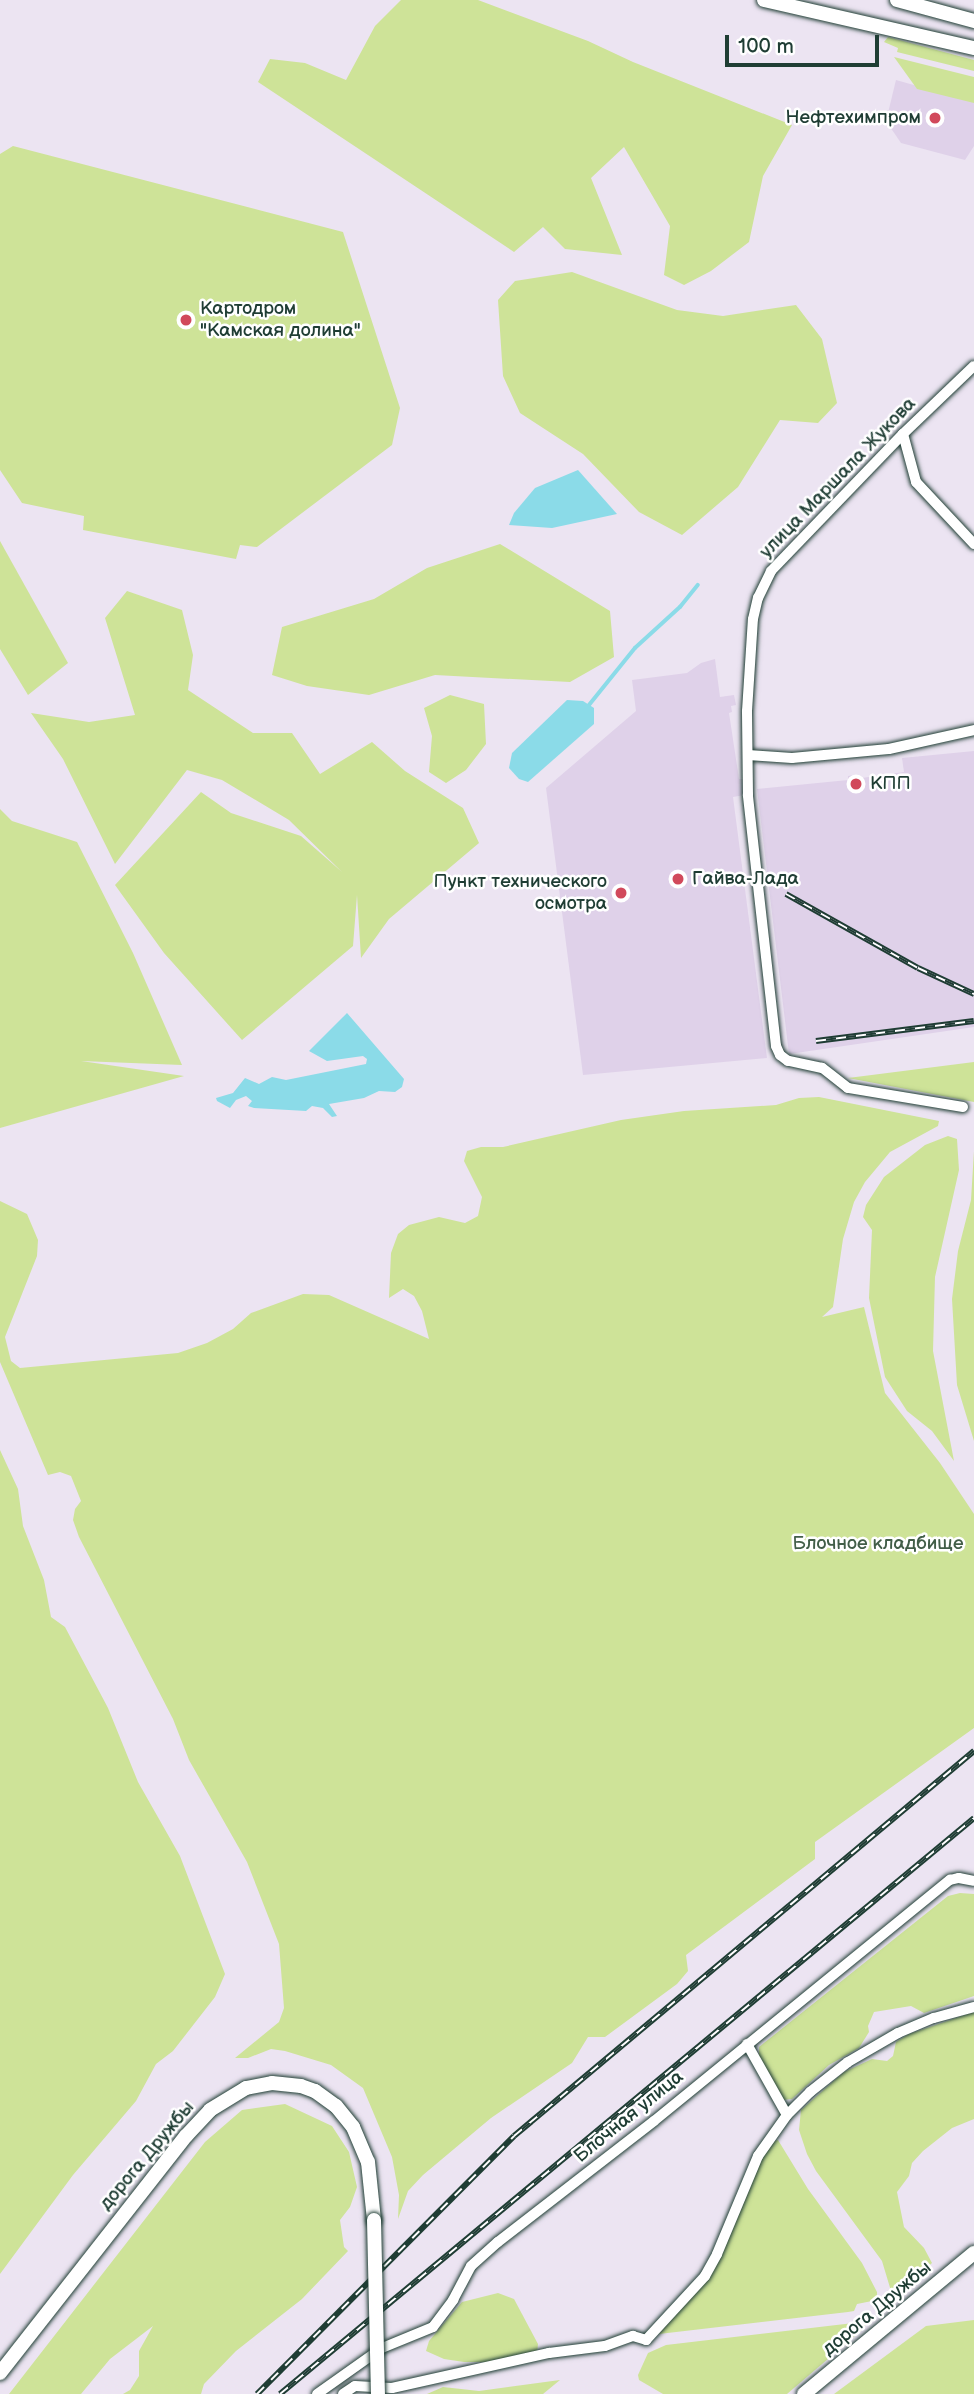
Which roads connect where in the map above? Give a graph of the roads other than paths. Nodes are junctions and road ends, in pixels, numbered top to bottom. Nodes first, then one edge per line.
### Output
1 (764, 0) edge
2 (796, 0) edge
3 (897, 0) edge
4 (828, 17) junction
5 (974, 21) edge
6 (974, 48) edge
7 (974, 366) edge
8 (903, 434) junction
9 (974, 544) edge
10 (974, 730) edge
11 (748, 755) junction
12 (963, 1107) dead end
13 (974, 1881) edge
14 (974, 2007) edge
15 (747, 2044) junction
16 (787, 2115) junction
17 (974, 2253) edge
18 (0, 2372) edge
19 (317, 2394) edge
20 (343, 2394) edge
21 (378, 2394) edge
22 (804, 2394) edge

1 - 4 main road
2 - 4 main road
3 - 5 main road
4 - 6 main road
7 - 8 street, улица Маршала Жукова
8 - 9 street
8 - 11 street, улица Маршала Жукова
10 - 11 street
11 - 12 street, улица Маршала Жукова
13 - 15 street, Блочная улица
14 - 16 street
15 - 16 street
15 - 19 street, Блочная улица
16 - 20 street
17 - 22 main road, дорога Дружбы
18 - 21 main road, дорога Дружбы, bridge

